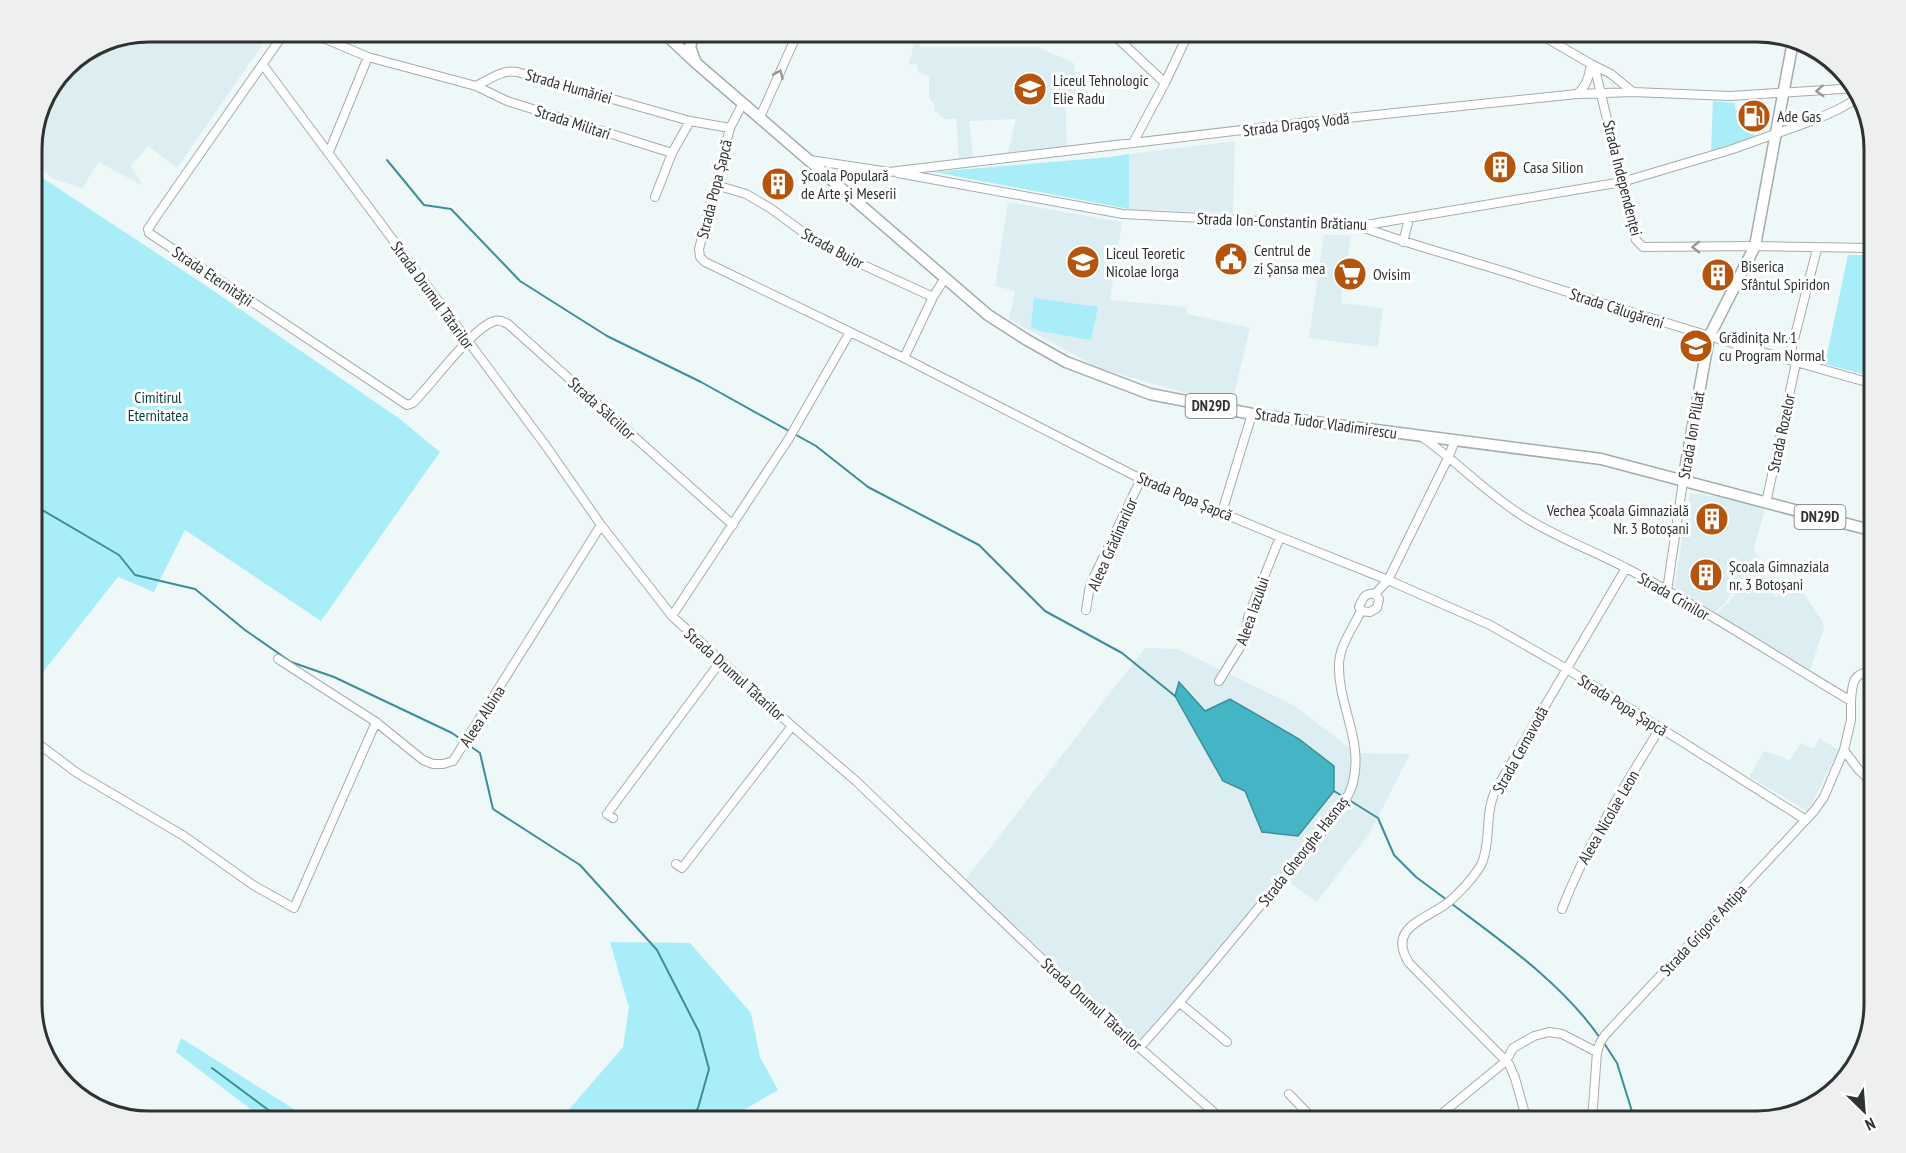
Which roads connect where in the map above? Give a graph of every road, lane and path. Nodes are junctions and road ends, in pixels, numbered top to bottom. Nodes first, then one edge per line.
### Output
1 (278, 42) edge
2 (333, 42) edge
3 (677, 42) edge
4 (691, 42) edge
5 (794, 42) edge
6 (1122, 42) edge
7 (1184, 42) edge
8 (1553, 42) edge
9 (1792, 48) edge
10 (368, 57) junction
11 (696, 63) junction
12 (1591, 64) junction
13 (263, 65) junction
14 (1165, 83) junction
15 (476, 86) junction
16 (1845, 89) edge
17 (1633, 92) junction
18 (1601, 93) junction
19 (1783, 93) junction
20 (1577, 94) junction
21 (1853, 101) edge
22 (743, 103) junction
23 (760, 117) junction
24 (690, 121) junction
25 (730, 128) junction
26 (1776, 134) junction
27 (1133, 143) junction
28 (329, 152) junction
29 (672, 153) junction
30 (810, 160) junction
31 (865, 169) junction
32 (889, 172) junction
33 (831, 178) junction
34 (1622, 182) junction
35 (716, 184) junction
36 (655, 197) dead end
37 (1409, 219) junction
38 (1360, 226) junction
39 (1403, 242) junction
40 (1755, 246) junction
41 (1864, 248) edge
42 (1817, 249) junction
43 (945, 278) junction
44 (933, 297) junction
45 (850, 333) junction
46 (1709, 337) junction
47 (467, 342) junction
48 (904, 358) junction
49 (1792, 361) junction
50 (1864, 381) edge
51 (1252, 414) junction
52 (1422, 436) junction
53 (1455, 440) junction
54 (1449, 456) junction
55 (1141, 478) junction
56 (1683, 481) junction
57 (1766, 503) junction
58 (1222, 512) junction
59 (601, 525) junction
60 (733, 525) junction
61 (1864, 528) edge
62 (1280, 537) junction
63 (1626, 568) junction
64 (1388, 580) junction
65 (1666, 591) junction
66 (1375, 594) junction
67 (1086, 610) dead end
68 (1361, 611) junction
69 (672, 616) junction
70 (278, 658) dead end
71 (721, 661) junction
72 (1567, 669) junction
73 (1864, 673) edge
74 (1219, 681) dead end
75 (1851, 701) junction
76 (376, 722) junction
77 (792, 726) junction
78 (1660, 728) junction
79 (42, 747) edge
80 (1844, 750) junction
81 (1864, 775) edge
82 (613, 818) dead end
83 (1806, 820) junction
84 (676, 864) dead end
85 (1562, 909) dead end
86 (1180, 1003) junction
87 (1227, 1042) dead end
88 (1600, 1044) junction
89 (1140, 1047) junction
90 (1506, 1060) junction
91 (1289, 1094) dead end
92 (1212, 1111) edge
93 (1305, 1111) edge
94 (1446, 1111) edge
95 (1524, 1111) edge
96 (1593, 1111) edge

1 - 13 street, Strada Eternității
2 - 10 street
3 - 11 main road, DN29D
4 - 11 main road
23 -> 5 street
6 - 14 street
7 - 14 street
8 - 12 street
9 - 19 main road, Strada Ion Pillat
10 - 15 street
10 - 28 street
11 - 22 main road, DN29D
12 - 17 street
12 - 18 street, Strada Independenței
12 - 20 street
13 - 28 street, Strada Drumul Tătarilor
13 - 47 street, Strada Eternității
14 - 27 street
15 - 24 street, Strada Humăriei
15 - 29 street, Strada Militari
16 -> 19 street, Strada Dragoș Vodă
17 - 18 street, Strada Dragoș Vodă
17 - 19 street, Strada Dragoș Vodă
18 - 20 street, Strada Dragoș Vodă
18 - 34 street, Strada Independenței
19 - 26 main road, Strada Ion Pillat
20 - 27 street, Strada Dragoș Vodă
21 - 26 street, Strada Ion-Constantin Brătianu
22 - 23 main road, DN29D
22 - 25 street, Strada Popa Șapcă
23 - 30 main road, DN29D
24 - 25 street, Strada Humăriei
24 - 29 street
25 - 35 street, Strada Popa Șapcă
26 - 34 street, Strada Ion-Constantin Brătianu
26 - 40 main road, Strada Ion Pillat
27 - 32 street, Strada Dragoș Vodă
28 - 47 street, Strada Drumul Tătarilor
29 - 36 street
30 - 31 street, Strada Dragoș Vodă
30 - 33 main road, Strada Tudor Vladimirescu / DN29D
31 - 32 street, Strada Dragoș Vodă
31 - 33 street
32 - 38 street, Strada Ion-Constantin Brătianu
33 - 43 main road, Strada Tudor Vladimirescu / DN29D
34 - 37 street, Strada Ion-Constantin Brătianu
40 -> 34 street, Strada Independenței
35 - 44 street, Strada Bujor
35 - 45 street, Strada Popa Șapcă
37 - 38 street, Strada Ion-Constantin Brătianu
37 - 39 street
38 - 39 street, Strada Călugăreni
39 - 46 street, Strada Călugăreni
40 - 42 street, Strada Independenței
40 - 46 main road, Strada Ion Pillat
41 - 42 street, Strada Independenței
42 - 49 street, Strada Rozelor
43 - 44 street
43 - 51 main road, Strada Tudor Vladimirescu / DN29D
44 - 48 street
45 - 48 street, Strada Popa Șapcă
45 - 60 street
46 - 49 street, Strada Călugăreni
46 - 56 main road, Strada Ion Pillat
47 - 59 street, Strada Drumul Tătarilor
47 - 60 street, Strada Sălciilor
48 - 55 street, Strada Popa Șapcă
49 - 50 street, Strada Călugăreni
49 - 57 street, Strada Rozelor
51 - 52 main road, Strada Tudor Vladimirescu / DN29D
51 - 58 street
52 - 53 main road, Strada Tudor Vladimirescu / DN29D
52 - 54 street, Strada Crinilor
53 - 54 street, Strada Gheorghe Hasnaș
53 - 56 main road, Strada Tudor Vladimirescu / DN29D
54 - 63 street, Strada Crinilor
54 - 64 street, Strada Gheorghe Hasnaș
55 - 58 street, Strada Popa Șapcă
55 - 67 street, Aleea Grădinarilor
56 - 57 main road, Strada Tudor Vladimirescu / DN29D
56 - 65 street, Strada Ion Pillat
57 - 61 main road, Strada Tudor Vladimirescu / DN29D
58 - 62 street, Strada Popa Șapcă
59 - 69 street, Strada Drumul Tătarilor
59 - 76 street, Aleea Albina
60 - 69 street
62 - 64 street, Strada Popa Șapcă
62 - 74 street, Aleea Iazului
63 - 65 street, Strada Crinilor
63 - 72 street, Strada Cernavodă
64 - 66 street, Strada Gheorghe Hasnaș
64 - 72 street, Strada Popa Șapcă
65 - 75 street, Strada Crinilor
66 - 68 street
66 - 68 street, Strada Gheorghe Hasnaș
68 - 86 street, Strada Gheorghe Hasnaș
69 - 71 street, Strada Drumul Tătarilor
70 - 76 street, Aleea Albina
71 - 77 street, Strada Drumul Tătarilor
71 - 82 street
72 - 78 street, Strada Popa Șapcă
72 - 90 street, Strada Cernavodă
73 - 75 street
75 - 80 street
76 - 79 street
77 - 84 street
77 - 89 street, Strada Drumul Tătarilor
78 - 83 street, Strada Popa Șapcă
78 - 85 street, Aleea Nicolae Leon
80 - 81 street
80 - 83 street, Strada Grigore Antipa
83 - 88 street, Strada Grigore Antipa
86 - 87 street
86 - 89 street, Strada Gheorghe Hasnaș
88 - 90 street
88 - 96 street
89 - 92 street, Strada Drumul Tătarilor
90 - 94 street
90 - 95 street, Strada Cernavodă
91 - 93 street

